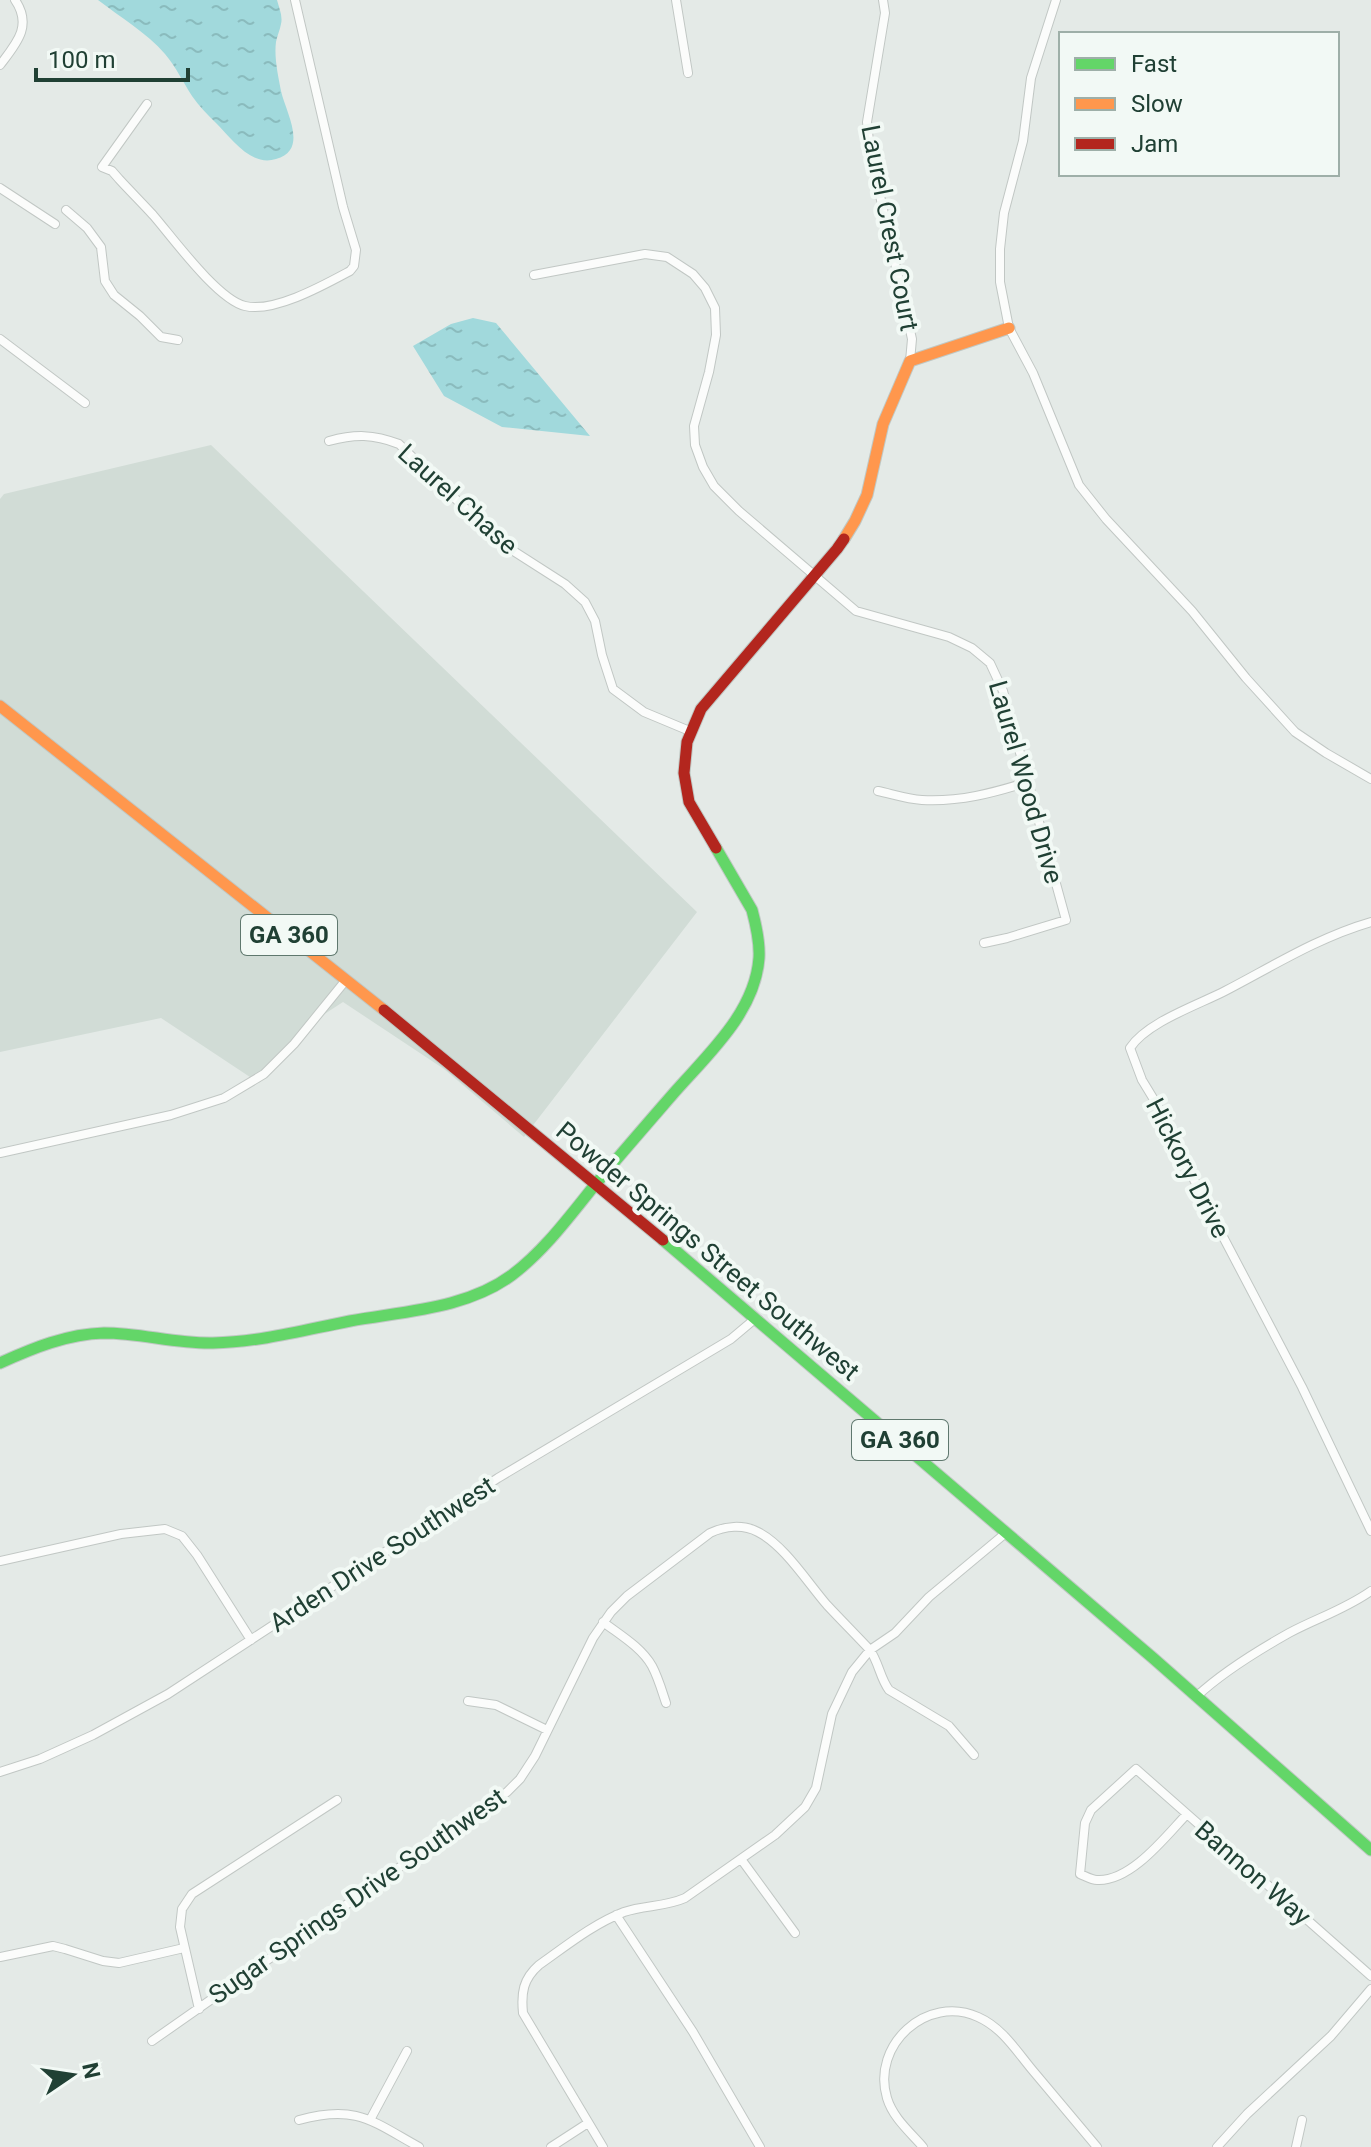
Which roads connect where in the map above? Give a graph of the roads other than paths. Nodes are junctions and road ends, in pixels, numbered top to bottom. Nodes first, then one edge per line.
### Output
1 (15, 0) edge
2 (295, 0) edge
3 (676, 0) edge
4 (883, 0) edge
5 (1056, 0) edge
6 (0, 65) edge
7 (688, 73) dead end
8 (147, 104) dead end
9 (0, 188) edge
10 (66, 210) dead end
11 (55, 224) dead end
12 (534, 275) dead end
13 (1009, 328) junction
14 (0, 339) edge
15 (178, 340) dead end
16 (910, 361) junction
17 (85, 403) dead end
18 (329, 441) dead end
19 (814, 576) junction
20 (0, 706) edge
21 (692, 732) junction
22 (1371, 779) edge
23 (1028, 782) junction
24 (878, 791) dead end
25 (1371, 922) edge
26 (984, 943) dead end
27 (346, 980) junction
28 (0, 1153) edge
29 (595, 1186) junction
30 (756, 1318) junction
31 (0, 1363) edge
32 (1371, 1531) edge
33 (1007, 1532) junction
34 (0, 1561) edge
35 (1371, 1591) edge
36 (603, 1622) junction
37 (251, 1640) junction
38 (870, 1650) junction
39 (1197, 1696) junction
40 (468, 1701) dead end
41 (666, 1703) dead end
42 (547, 1730) junction
43 (974, 1755) dead end
44 (0, 1772) edge
45 (337, 1800) dead end
46 (1187, 1814) junction
47 (1371, 1850) edge
48 (741, 1859) junction
49 (616, 1915) junction
50 (795, 1933) dead end
51 (184, 1948) junction
52 (0, 1957) edge
53 (1371, 1976) edge
54 (1371, 1989) edge
55 (199, 2009) junction
56 (152, 2041) dead end
57 (407, 2051) dead end
58 (299, 2120) dead end
59 (370, 2120) junction
60 (1302, 2120) dead end
61 (588, 2123) junction
62 (419, 2147) edge
63 (551, 2147) edge
64 (603, 2147) edge
65 (760, 2147) edge
66 (923, 2147) edge
67 (1097, 2147) edge
68 (1217, 2147) edge
69 (1296, 2147) edge

1 - 6 street
2 - 8 street
3 - 7 street
4 - 16 street, Laurel Crest Court
5 - 13 street
9 - 11 street
10 - 15 street
12 - 19 street, Laurel Wood Drive
13 - 16 main road
13 - 22 street
14 - 17 street
16 - 19 main road
18 - 21 street, Laurel Chase
19 - 21 main road
19 - 23 street, Laurel Wood Drive
20 - 27 main road, Powder Springs Street Southwest / GA 360
21 - 29 main road
23 - 24 street
23 - 26 street, Laurel Wood Drive
25 - 32 street, Hickory Drive
27 - 28 street
27 - 29 main road, Powder Springs Street Southwest / GA 360
29 - 30 main road, Powder Springs Street Southwest / GA 360
29 - 31 main road
30 - 33 main road, Powder Springs Street Southwest / GA 360
30 - 37 street, Arden Drive Southwest
33 - 38 street
33 - 39 main road, Powder Springs Street Southwest / GA 360
34 - 37 street
35 - 39 street
36 - 38 street, Sugar Springs Drive Southwest
36 - 41 street
36 - 42 street, Sugar Springs Drive Southwest
37 - 44 street, Arden Drive Southwest
38 - 43 street
38 - 48 street
39 - 47 main road, Powder Springs Street Southwest / GA 360
40 - 42 street
42 - 55 street, Sugar Springs Drive Southwest
45 - 51 street
46 - 46 street, Bannon Way
46 - 53 street, Bannon Way
48 - 49 street
48 - 50 street
49 - 61 street
49 - 65 street
51 - 52 street
51 - 55 street
54 - 68 street
55 - 56 street, Sugar Springs Drive Southwest
57 - 59 street
58 - 59 street
59 - 62 street
60 - 69 street
61 - 63 street
61 - 64 street
66 - 67 street

